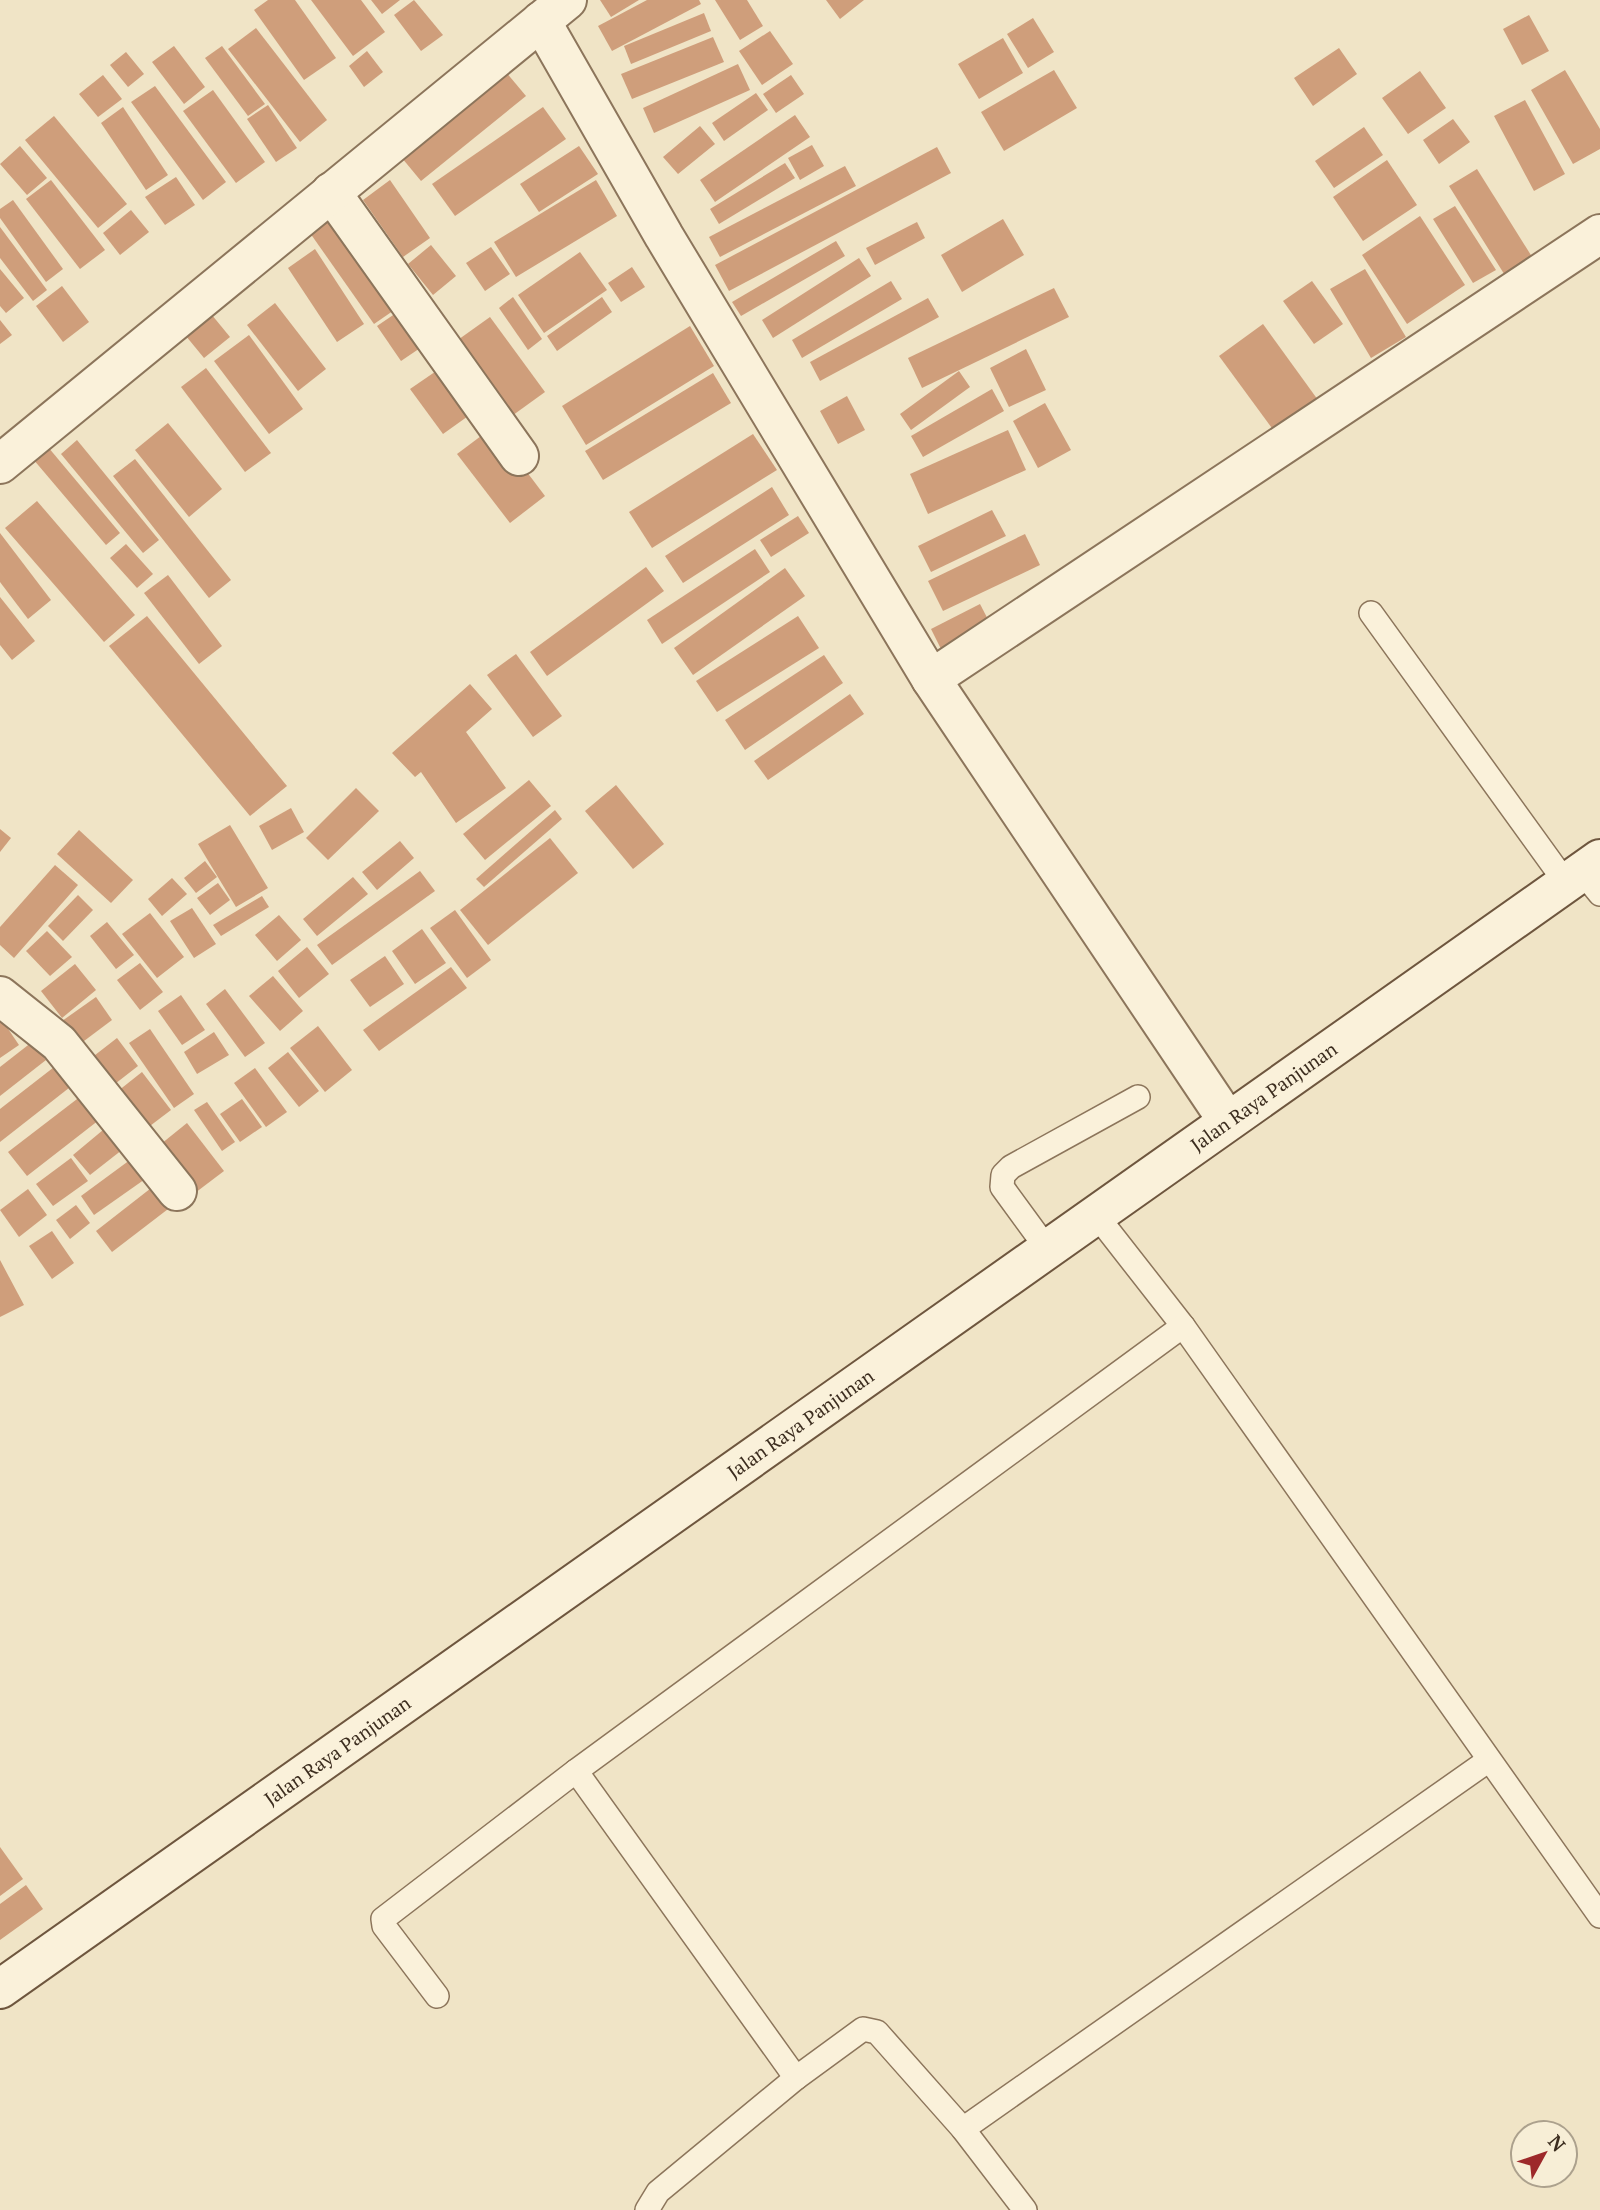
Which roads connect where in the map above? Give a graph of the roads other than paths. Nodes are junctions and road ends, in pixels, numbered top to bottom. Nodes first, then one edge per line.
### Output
1 (554, 11) edge
2 (331, 192) junction
3 (1600, 234) edge
4 (519, 457) dead end
5 (0, 464) edge
6 (1371, 613) dead end
7 (931, 679) junction
8 (1587, 877) edge
9 (0, 996) edge
10 (1138, 1097) dead end
11 (1227, 1120) junction
12 (177, 1191) dead end
13 (1104, 1224) junction
14 (1048, 1250) junction
15 (1183, 1326) junction
16 (1489, 1760) junction
17 (576, 1771) junction
18 (1600, 1916) edge
19 (0, 1989) edge
20 (437, 1996) dead end
21 (796, 2078) junction
22 (963, 2129) junction
23 (647, 2210) edge
24 (1025, 2210) edge

1 - 2 street
1 - 7 street
2 - 4 street
2 - 5 street
3 - 7 street
6 - 8 lane
7 - 11 street
8 - 11 street, Jalan Raya Panjunan
9 - 12 street
10 - 14 lane
11 - 13 street, Jalan Raya Panjunan
13 - 14 street, Jalan Raya Panjunan
13 - 15 lane
14 - 19 street, Jalan Raya Panjunan
15 - 16 lane
15 - 17 lane
16 - 18 lane
16 - 22 lane
17 - 20 lane
17 - 21 lane
21 - 22 lane
21 - 23 lane
22 - 24 lane

